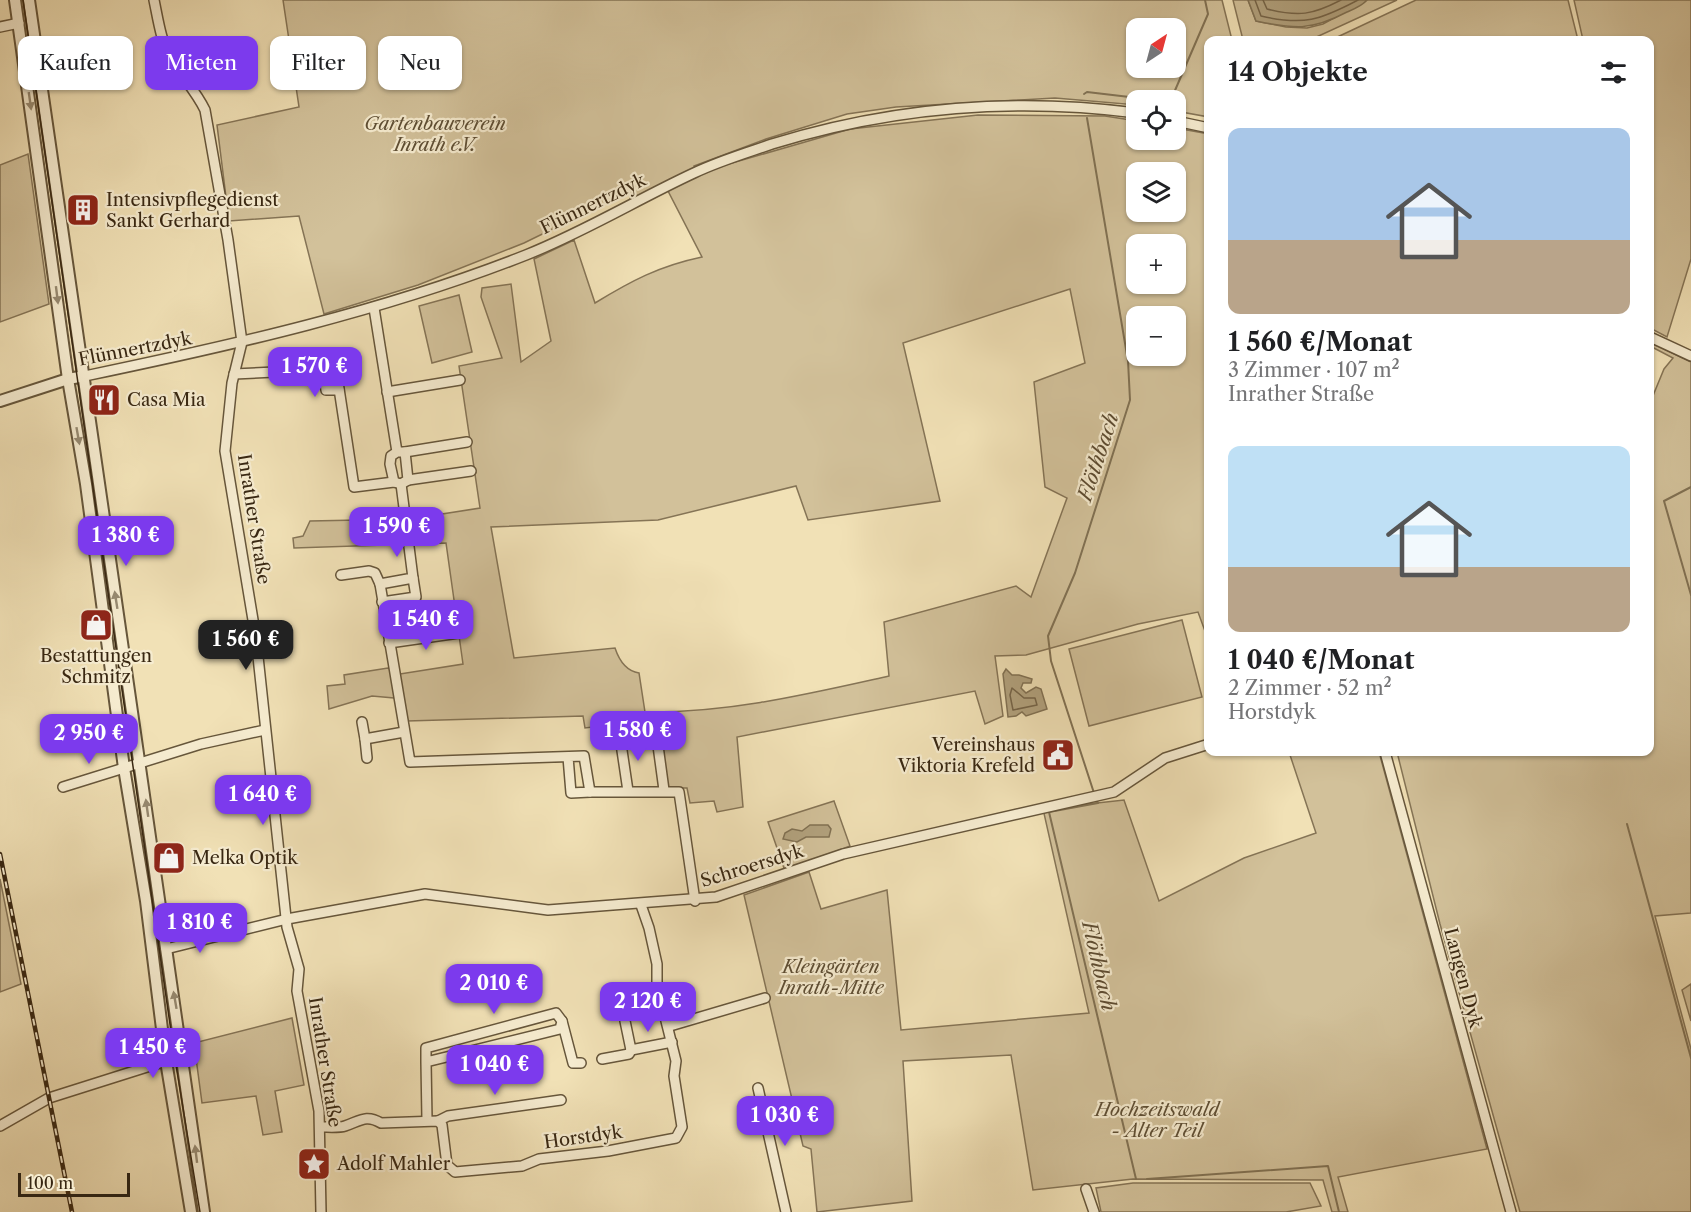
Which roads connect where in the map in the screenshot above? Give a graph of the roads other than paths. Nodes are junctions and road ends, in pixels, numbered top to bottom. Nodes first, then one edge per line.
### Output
1 (15, 0) edge
2 (32, 0) edge
3 (154, 0) edge
4 (19, 23) junction
5 (0, 27) edge
6 (1126, 112) edge
7 (1186, 122) edge
8 (1204, 127) edge
9 (374, 308) junction
10 (1654, 339) edge
11 (242, 342) junction
12 (1691, 356) edge
13 (234, 374) junction
14 (85, 376) junction
15 (68, 379) junction
16 (460, 380) dead end
17 (387, 392) junction
18 (0, 401) edge
19 (467, 442) dead end
20 (401, 452) junction
21 (471, 471) dead end
22 (401, 482) junction
23 (340, 576) dead end
24 (413, 578) junction
25 (380, 584) junction
26 (382, 603) junction
27 (459, 633) dead end
28 (389, 644) junction
29 (362, 722) dead end
30 (266, 730) junction
31 (656, 731) dead end
32 (405, 732) junction
33 (620, 737) dead end
34 (365, 739) junction
35 (1204, 746) edge
36 (1386, 756) edge
37 (568, 757) junction
38 (367, 758) dead end
39 (141, 762) junction
40 (124, 768) junction
41 (63, 787) dead end
42 (664, 790) junction
43 (628, 791) junction
44 (590, 792) junction
45 (695, 901) junction
46 (641, 905) junction
47 (287, 919) junction
48 (166, 949) junction
49 (765, 998) dead end
50 (562, 1021) junction
51 (626, 1022) dead end
52 (670, 1026) junction
53 (489, 1030) junction
54 (672, 1042) junction
55 (493, 1046) junction
56 (631, 1050) junction
57 (184, 1058) junction
58 (602, 1059) dead end
59 (166, 1061) junction
60 (426, 1062) junction
61 (580, 1063) dead end
62 (758, 1088) dead end
63 (561, 1100) dead end
64 (427, 1120) junction
65 (438, 1121) junction
66 (0, 1126) edge
67 (321, 1127) junction
68 (1086, 1189) dead end
69 (191, 1212) edge
70 (204, 1212) edge
71 (321, 1212) edge
72 (781, 1212) edge
73 (787, 1212) edge
74 (1094, 1212) edge
75 (1511, 1212) edge

1 - 4 street
2 - 14 street
3 - 11 street, Inrather Straße
4 - 5 street
4 -> 15 street
6 - 9 street, Flünnertzdyk
7 - 8 street
9 - 11 street, Flünnertzdyk
9 - 17 street
10 - 12 street
11 - 13 street, Inrather Straße
11 - 14 street, Flünnertzdyk
13 - 22 street
13 - 30 street, Inrather Straße
14 - 15 street, Flünnertzdyk
39 -> 14 street
15 - 18 street, Flünnertzdyk
15 -> 40 street
16 - 17 street
17 - 20 street
19 - 20 street
20 - 22 street
20 - 22 street
21 - 22 street
22 - 24 street
23 - 25 street
24 - 25 street
24 - 26 street
25 - 26 street
26 - 28 street
27 - 28 street
28 - 32 street
29 - 34 street
30 - 39 street
30 - 47 street, Inrather Straße
31 - 42 street
32 - 34 street
32 - 37 street
33 - 43 street
34 - 38 street
35 - 45 street, Schroersdyk
36 - 75 street, Langen Dyk
37 - 44 street
37 - 44 street
39 - 40 street
48 -> 39 street
40 - 41 street
40 - 59 street
42 - 43 street
42 - 45 street
43 - 44 street
45 - 46 street, Schroersdyk
46 - 47 street, Schroersdyk
46 - 52 street, Horstdyk
47 - 48 street
47 - 67 street, Inrather Straße
57 -> 48 street
49 - 52 street
50 - 53 street
50 - 55 street
50 - 61 street
51 - 56 street
52 - 54 street, Horstdyk
53 - 55 street
53 - 60 street
54 - 56 street
54 - 65 street, Horstdyk
55 - 60 street
56 - 58 street
57 - 59 street
70 -> 57 street
59 - 66 street
59 - 69 street
60 - 64 street
62 - 73 street
63 - 65 street
64 - 65 street
64 - 67 street
67 - 71 street, Inrather Straße
68 - 74 street
72 - 73 street

